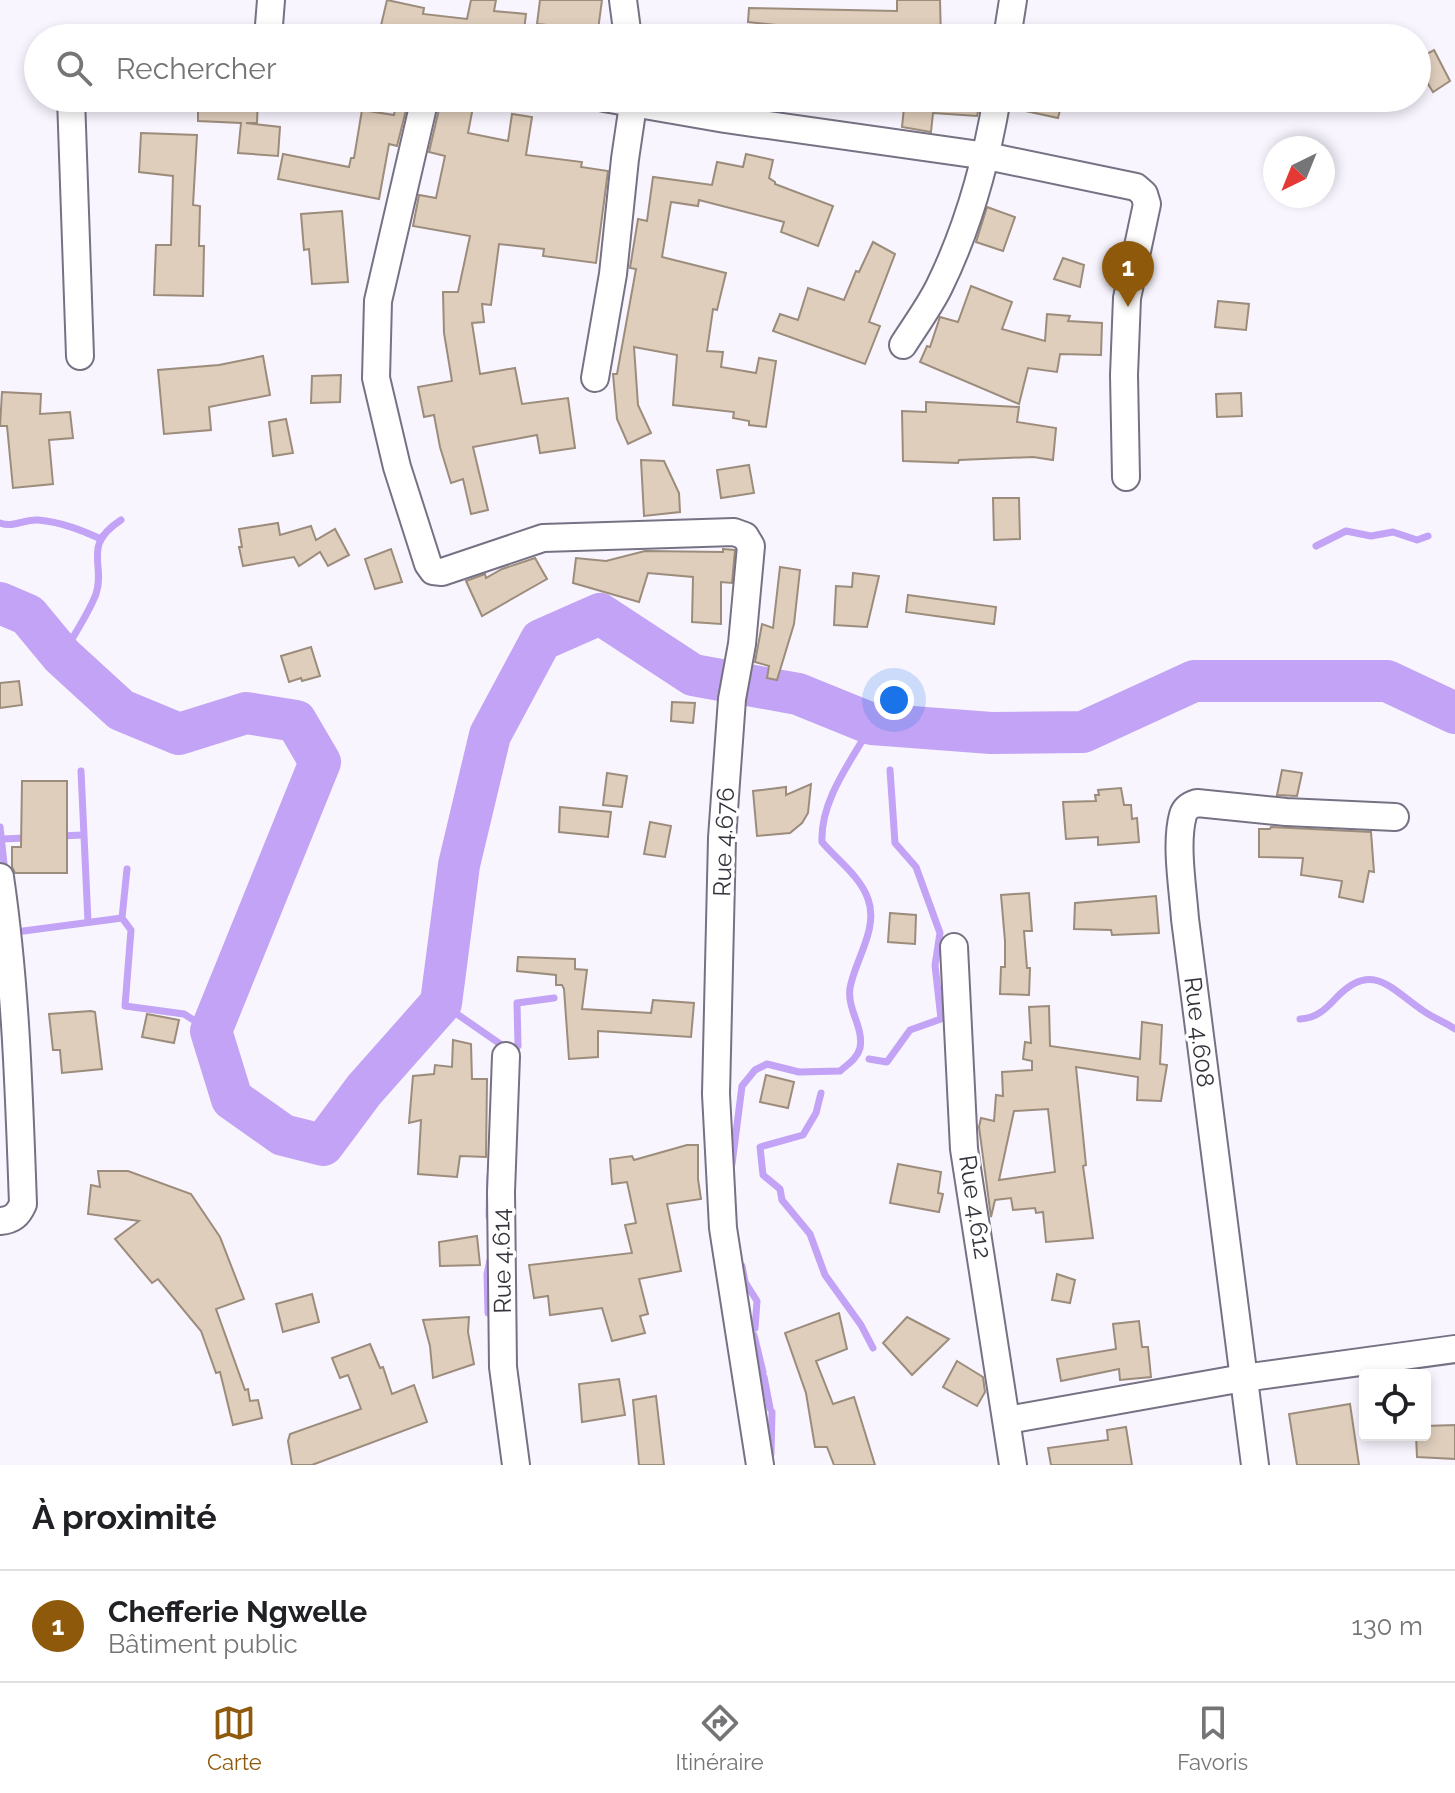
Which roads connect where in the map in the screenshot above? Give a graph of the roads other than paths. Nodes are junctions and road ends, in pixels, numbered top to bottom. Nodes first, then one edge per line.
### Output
1 (271, 0) edge
2 (623, 0) edge
3 (1013, 0) edge
4 (269, 24) edge
5 (626, 24) edge
6 (1009, 24) edge
7 (71, 112) edge
8 (422, 112) edge
9 (632, 112) edge
10 (691, 112) edge
11 (995, 112) edge
12 (987, 156) junction
13 (903, 345) dead end
14 (80, 356) dead end
15 (595, 378) dead end
16 (1126, 477) dead end
17 (1395, 817) dead end
18 (0, 877) edge
19 (3, 922) edge
20 (954, 947) dead end
21 (506, 1056) dead end
22 (0, 1221) edge
23 (1455, 1349) edge
24 (1243, 1378) junction
25 (1008, 1420) junction
26 (516, 1465) edge
27 (760, 1465) edge
28 (1013, 1465) edge
29 (1255, 1465) edge

1 - 4 street
2 - 5 street
3 - 6 street
7 - 14 street
8 - 27 street, Rue 4.676
9 - 15 street
10 - 12 street
11 - 12 street
12 - 13 street
12 - 16 street
17 - 24 street, Rue 4.608
18 - 19 street
19 - 22 street
20 - 25 street, Rue 4.612
21 - 26 street, Rue 4.614
23 - 24 street
24 - 25 street
24 - 29 street, Rue 4.608
25 - 28 street, Rue 4.612

